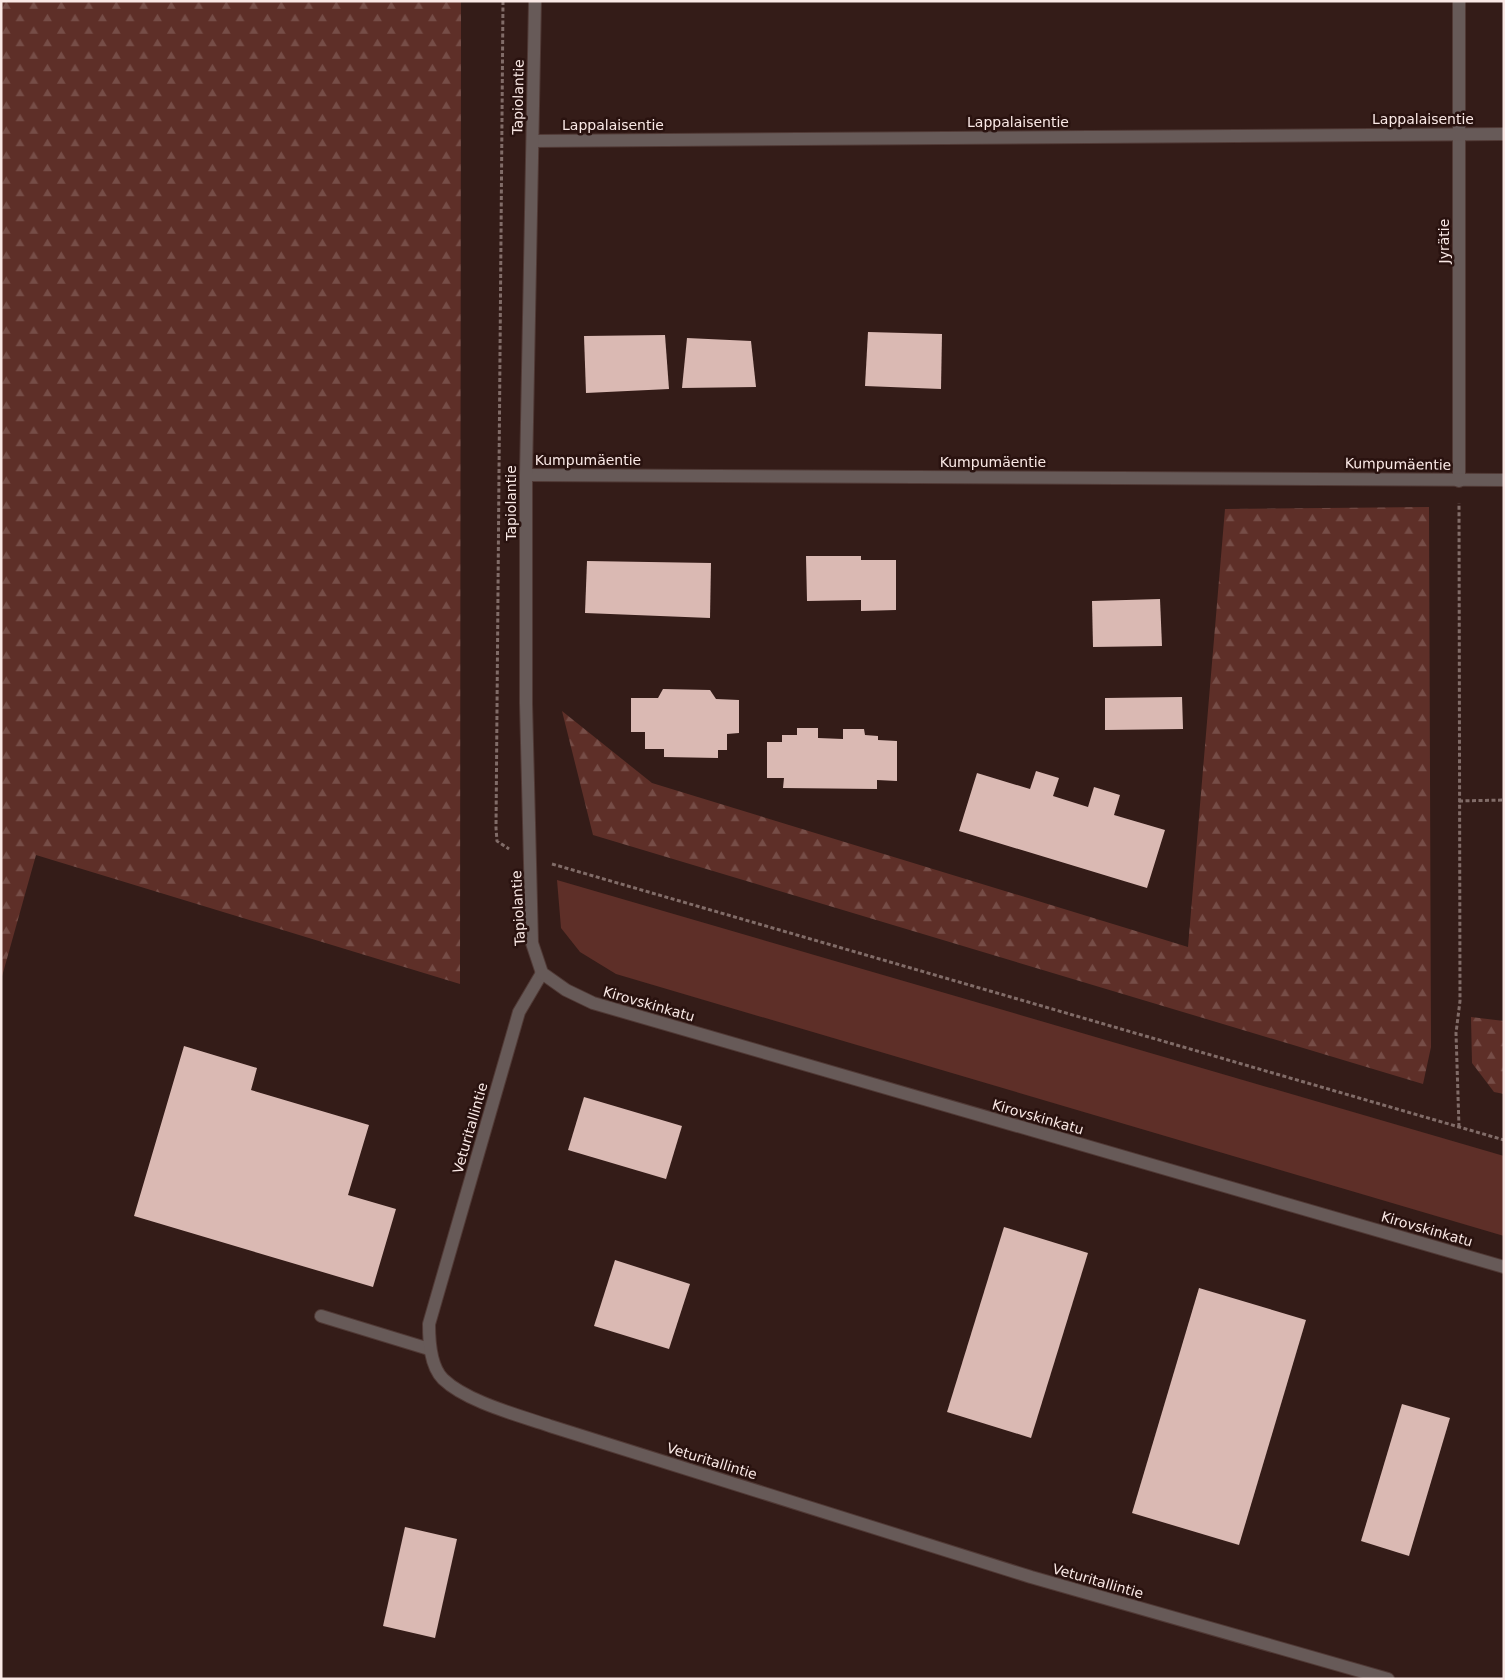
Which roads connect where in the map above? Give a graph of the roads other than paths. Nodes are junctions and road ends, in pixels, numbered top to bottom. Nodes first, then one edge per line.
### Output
1 (535, 1) edge
2 (1459, 1) edge
3 (1459, 133) junction
4 (1504, 134) edge
5 (533, 140) junction
6 (526, 475) junction
7 (1504, 480) edge
8 (1459, 481) junction
9 (542, 973) junction
10 (1504, 1267) edge
11 (321, 1316) dead end
12 (429, 1349) junction
13 (1388, 1679) edge

1 - 5 street, Tapiolantie
2 - 3 street, Jyrätie
3 - 4 street, Lappalaisentie
3 - 5 street, Lappalaisentie
3 - 8 street, Jyrätie
5 - 6 street, Tapiolantie
6 - 8 street, Kumpumäentie
6 - 9 street, Tapiolantie
7 - 8 street, Kumpumäentie
9 - 10 street, Kirovskinkatu
9 - 12 street, Veturitallintie
11 - 12 street
12 - 13 street, Veturitallintie

